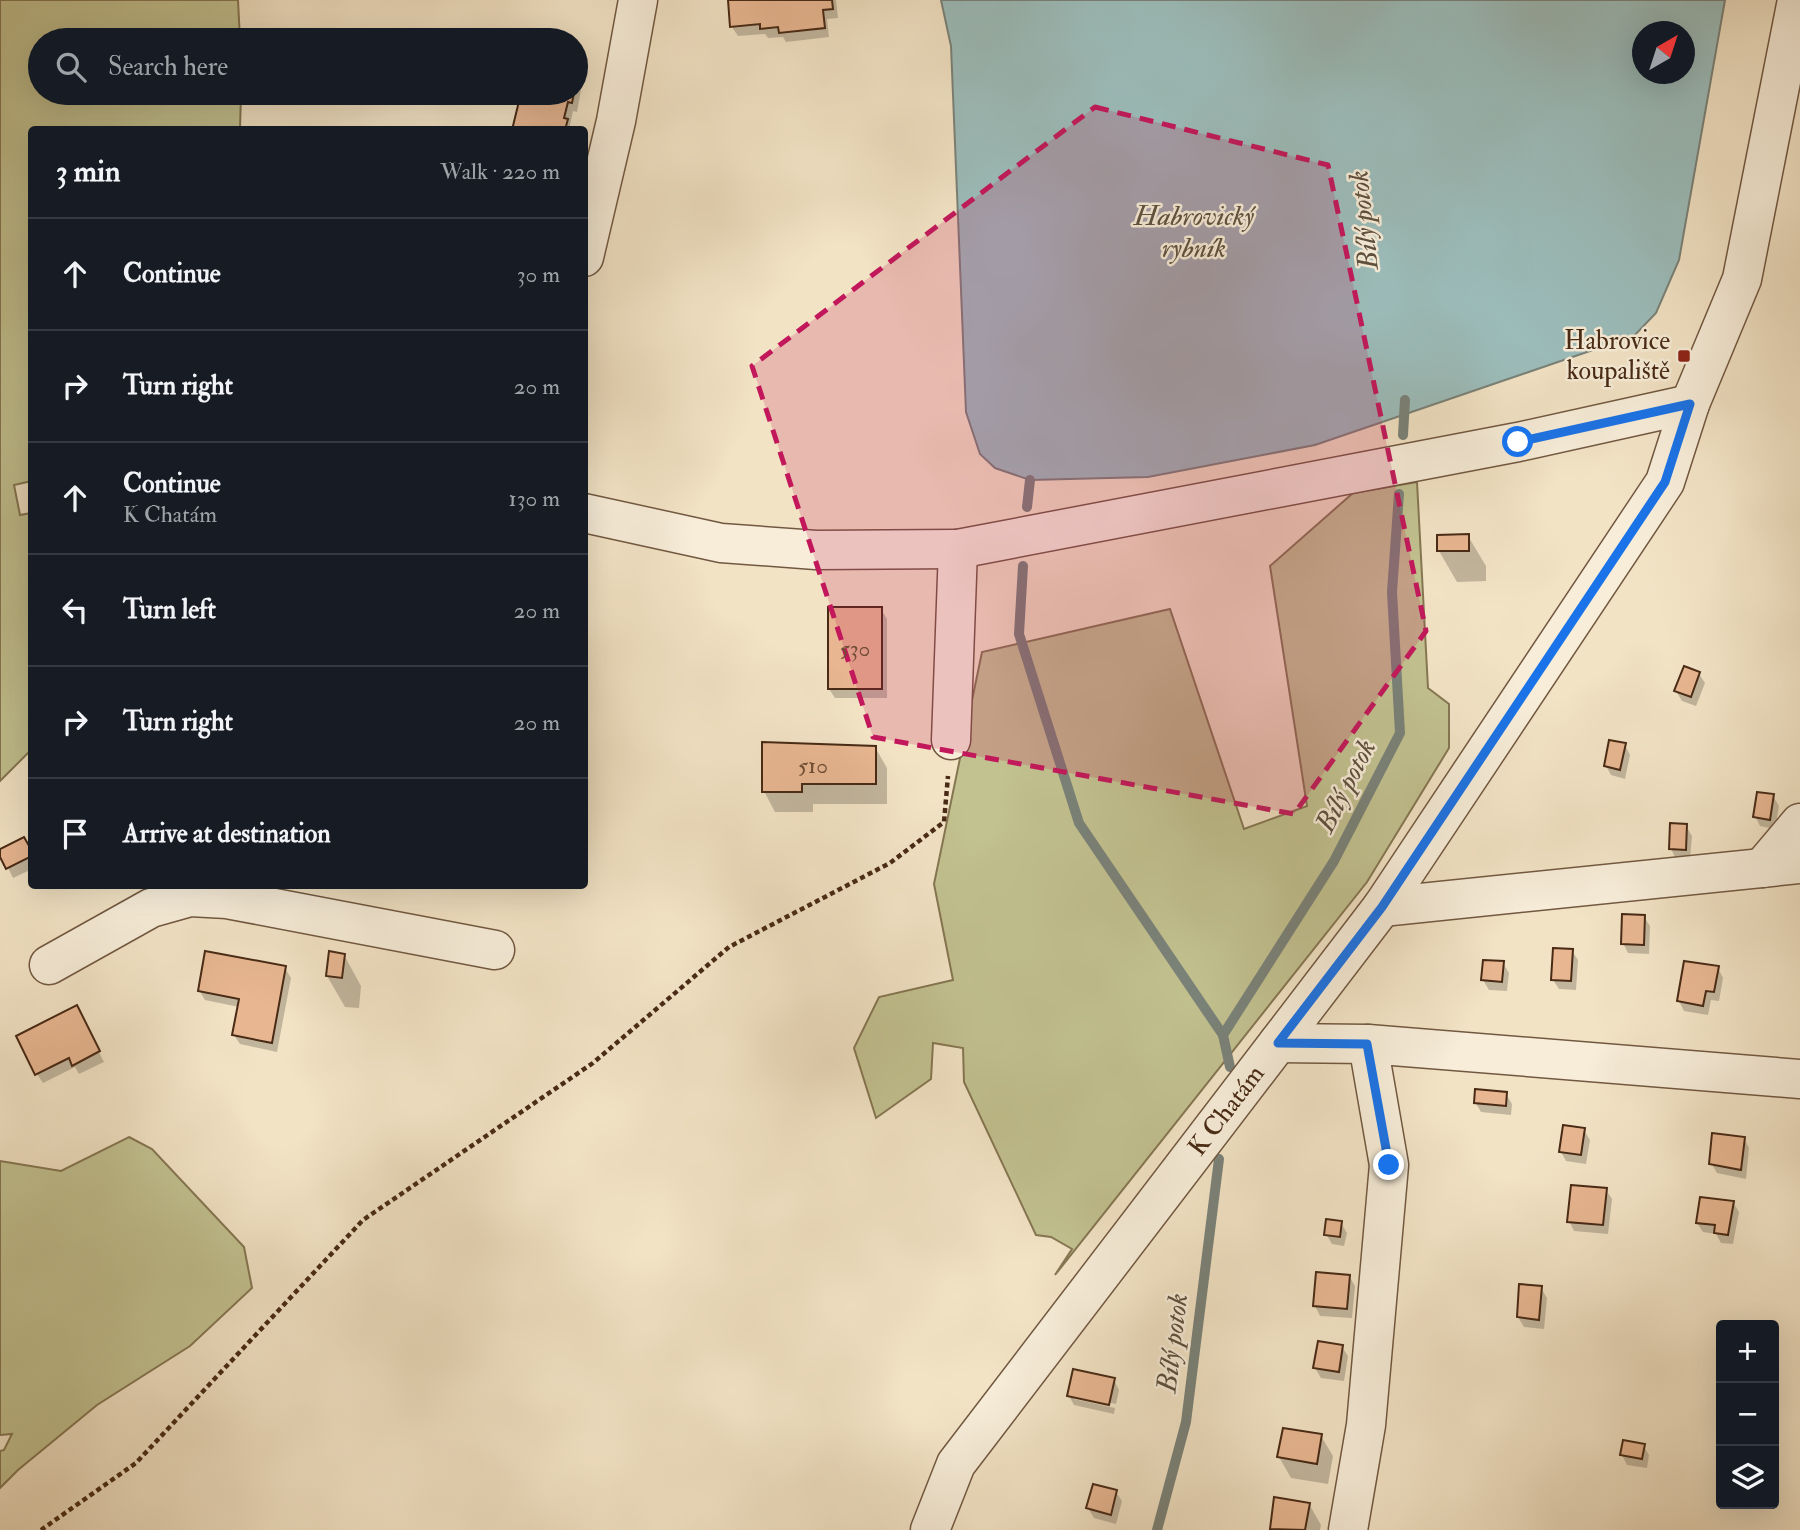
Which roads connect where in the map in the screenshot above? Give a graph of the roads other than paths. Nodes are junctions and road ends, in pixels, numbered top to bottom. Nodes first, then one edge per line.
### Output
1 (638, 0) edge
2 (1797, 0) edge
3 (588, 240) edge
4 (1690, 404) junction
5 (588, 514) edge
6 (958, 550) junction
7 (951, 740) road end
8 (1800, 823) edge
9 (1800, 864) edge
10 (1762, 867) junction
11 (189, 891) edge
12 (1382, 907) junction
13 (495, 950) dead end
14 (49, 965) dead end
15 (1278, 1043) junction
16 (1367, 1044) junction
17 (1800, 1079) edge
18 (930, 1530) edge
19 (1348, 1530) edge

1 - 3 street
2 - 4 street, K Chatám
4 - 6 street
4 - 12 street, K Chatám
5 - 6 street
6 - 7 street
8 - 10 street
9 - 10 street
10 - 12 street
11 - 13 street
11 - 14 street
12 - 15 street, K Chatám
15 - 16 street
15 - 18 street, K Chatám
16 - 17 street
16 - 19 street

